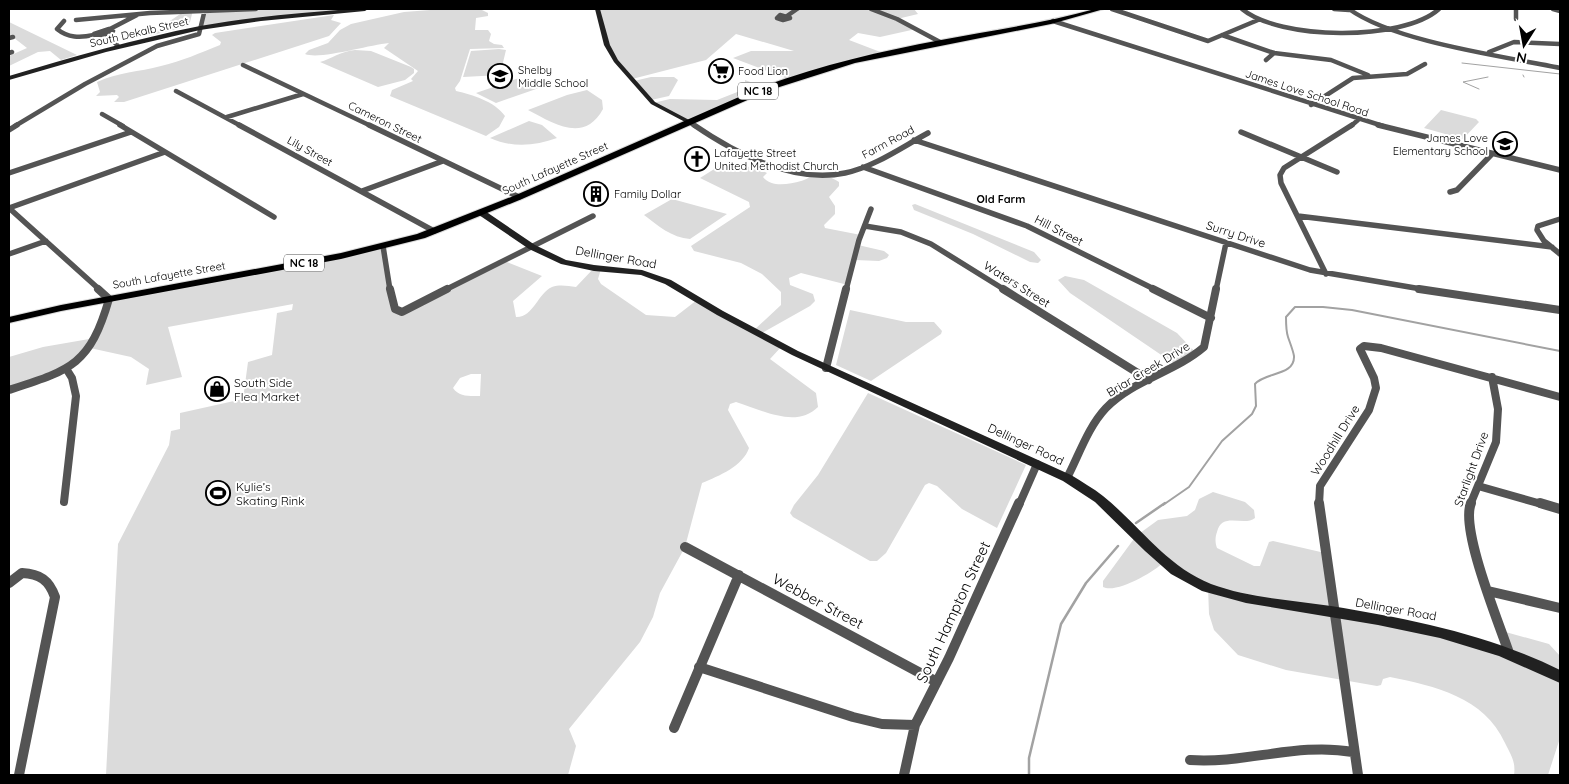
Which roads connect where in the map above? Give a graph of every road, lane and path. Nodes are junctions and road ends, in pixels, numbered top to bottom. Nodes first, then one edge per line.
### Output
1 (143, 9) edge
2 (205, 9) edge
3 (256, 9) edge
4 (365, 9) edge
5 (597, 9) edge
6 (797, 9) edge
7 (870, 9) edge
8 (1101, 9) edge
9 (1112, 9) edge
10 (1242, 9) edge
11 (1334, 9) edge
12 (1349, 9) edge
13 (1439, 9) edge
14 (1516, 9) edge
15 (1553, 9) edge
16 (1560, 12) edge
17 (139, 14) junction
18 (787, 16) dead end
19 (1516, 19) dead end
20 (76, 20) dead end
21 (1258, 20) junction
22 (64, 21) dead end
23 (1053, 21) junction
24 (201, 28) junction
25 (110, 29) junction
26 (1392, 29) junction
27 (106, 34) junction
28 (94, 35) junction
29 (1222, 35) junction
30 (940, 42) junction
31 (1560, 44) edge
32 (118, 46) junction
33 (1298, 47) dead end
34 (1489, 52) junction
35 (1274, 53) junction
36 (1295, 56) junction
37 (1266, 60) dead end
38 (1426, 64) dead end
39 (243, 65) dead end
40 (1560, 68) edge
41 (1368, 75) junction
42 (9, 78) edge
43 (176, 91) dead end
44 (303, 94) junction
45 (1311, 105) junction
46 (102, 114) dead end
47 (228, 117) junction
48 (1358, 120) junction
49 (689, 122) junction
50 (9, 130) edge
51 (131, 132) junction
52 (928, 132) dead end
53 (1240, 132) dead end
54 (914, 140) junction
55 (165, 152) junction
56 (1492, 154) junction
57 (1301, 157) junction
58 (443, 161) junction
59 (863, 167) junction
60 (1560, 170) edge
61 (1337, 172) dead end
62 (9, 173) edge
63 (362, 192) junction
64 (1450, 192) dead end
65 (519, 198) junction
66 (9, 208) edge
67 (871, 209) dead end
68 (482, 213) junction
69 (594, 216) dead end
70 (1298, 216) junction
71 (274, 217) dead end
72 (1560, 219) edge
73 (865, 226) junction
74 (434, 232) junction
75 (46, 241) junction
76 (1226, 243) junction
77 (383, 246) junction
78 (530, 246) junction
79 (1552, 247) junction
80 (9, 254) edge
81 (1560, 254) edge
82 (1326, 274) junction
83 (110, 298) junction
84 (1560, 310) edge
85 (1211, 318) junction
86 (9, 320) edge
87 (826, 368) junction
88 (67, 370) junction
89 (1492, 377) junction
90 (1149, 380) junction
91 (9, 390) edge
92 (1560, 397) edge
93 (1037, 464) junction
94 (1067, 478) junction
95 (1478, 486) junction
96 (64, 502) dead end
97 (1560, 509) edge
98 (685, 547) dead end
99 (739, 576) junction
100 (9, 583) edge
101 (1488, 590) junction
102 (1560, 608) edge
103 (1333, 612) junction
104 (1510, 653) junction
105 (699, 667) junction
106 (1560, 677) edge
107 (937, 682) junction
108 (915, 725) junction
109 (674, 728) dead end
110 (1353, 752) junction
111 (1190, 760) dead end
112 (19, 775) edge
113 (904, 775) edge
114 (1358, 775) edge

1 - 17 street
2 - 3 street
2 - 17 street
2 - 24 street
4 - 24 street, South Dekalb Street
5 - 49 street
6 - 18 street
7 - 30 street
8 - 23 main road, South Lafayette Street / NC 18
9 - 29 street
10 - 21 street
11 - 12 street
12 - 26 street
13 - 26 street
14 - 19 street
15 - 16 street
17 - 20 street
17 - 25 street
21 - 26 street
21 - 29 street
22 - 28 street
23 - 30 main road, South Lafayette Street / NC 18
23 - 45 street, James Love School Road
24 - 32 street, South Dekalb Street
24 - 50 street
25 - 27 street
25 - 28 street
26 - 34 street
27 - 28 street
27 - 32 street
29 - 35 street
30 - 49 main road, South Lafayette Street / NC 18
31 - 34 street
32 - 42 street, South Dekalb Street
33 - 36 street
34 - 40 street
35 - 36 street
35 - 37 street
36 - 41 street
38 - 41 street
39 - 44 street, Cameron Street
41 - 45 street
43 - 47 street, Lily Street
44 - 47 street
44 - 58 street, Cameron Street
45 - 48 street, James Love School Road
46 - 51 street
47 - 63 street, Lily Street
48 - 56 street, James Love School Road
48 - 57 street
49 - 59 street, Farm Road
49 - 65 main road, South Lafayette Street / NC 18
51 - 55 street
51 - 62 street
52 - 54 street, Farm Road
53 - 57 street
54 - 59 street, Farm Road
54 - 76 street, Surry Drive
55 - 66 street
55 - 71 street
56 - 60 street, James Love School Road
56 - 64 street
57 - 61 street
57 - 70 street
58 - 63 street
58 - 65 street, Cameron Street
59 - 85 street, Hill Street
63 - 74 street, Lily Street
65 - 68 main road, South Lafayette Street / NC 18
66 - 75 street
67 - 73 street
68 - 74 main road, South Lafayette Street / NC 18
68 - 78 street, Dellinger Road
69 - 78 street
70 - 79 street
70 - 82 street
72 - 79 street
73 - 87 street
73 - 90 street, Waters Street
74 - 77 main road, South Lafayette Street / NC 18
75 - 80 street
75 - 83 street
76 - 82 street, Surry Drive
76 - 85 street, Briar Creek Drive
77 - 78 street
77 - 83 main road, South Lafayette Street / NC 18
78 - 87 street, Dellinger Road
79 - 81 street
82 - 84 street, Surry Drive
83 - 86 main road, South Lafayette Street / NC 18
83 - 88 street
85 - 90 street, Briar Creek Drive
87 - 93 street, Dellinger Road
88 - 91 street
88 - 96 street
89 - 92 street
89 - 95 street, Starlight Drive
89 - 103 street, Woodhill Drive
90 - 94 street, Briar Creek Drive
93 - 94 street, Dellinger Road
93 - 107 street, South Hampton Street
94 - 103 street, Dellinger Road
95 - 97 street
95 - 101 street, Starlight Drive
98 - 99 street, Webber Street
99 - 105 street
99 - 107 street, Webber Street
100 - 112 street
101 - 102 street
101 - 104 street, Starlight Drive
103 - 104 street, Dellinger Road
103 - 110 street
104 - 106 street, Dellinger Road
105 - 108 street
105 - 109 street
107 - 108 street, South Hampton Street
108 - 113 street, South Hampton Street
110 - 111 street
110 - 114 street

